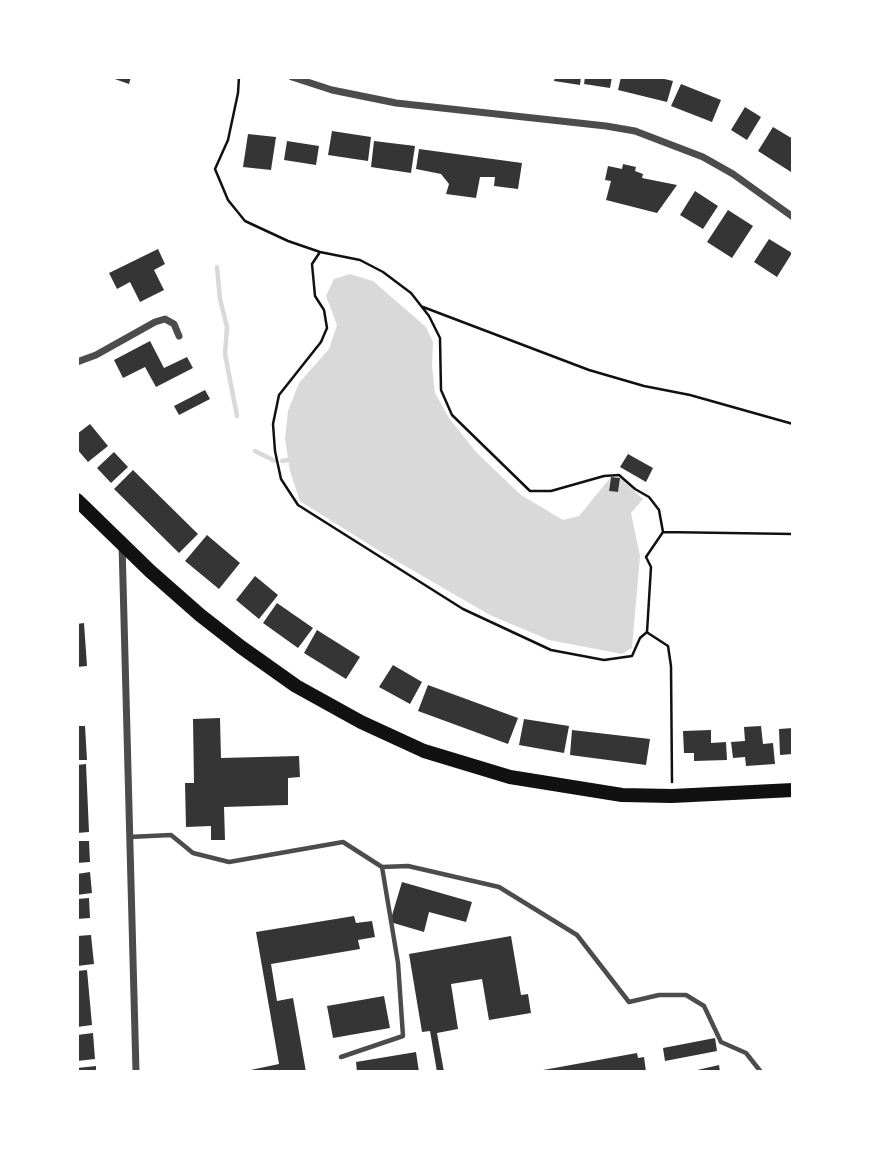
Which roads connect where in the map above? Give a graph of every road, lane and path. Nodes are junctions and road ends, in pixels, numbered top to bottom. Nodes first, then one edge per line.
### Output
1 (239, 77) edge
2 (292, 77) edge
3 (793, 217) edge
4 (320, 252) junction
5 (422, 307) junction
6 (179, 337) dead end
7 (77, 362) edge
8 (793, 424) edge
9 (77, 500) edge
10 (663, 532) junction
11 (793, 534) edge
12 (122, 542) junction
13 (647, 632) junction
14 (793, 790) edge
15 (672, 796) junction
16 (129, 837) junction
17 (382, 867) junction
18 (341, 1057) dead end
19 (136, 1072) edge
20 (761, 1072) edge

1 - 4 path
2 - 3 street
4 - 5 path
4 - 13 path
5 - 8 path
5 - 10 path
6 - 7 street
9 - 12 main road
10 - 11 path
10 - 13 path
12 - 15 main road
12 - 16 street
13 - 15 path
14 - 15 main road
16 - 17 lane
16 - 19 street
17 - 18 lane
17 - 20 lane

